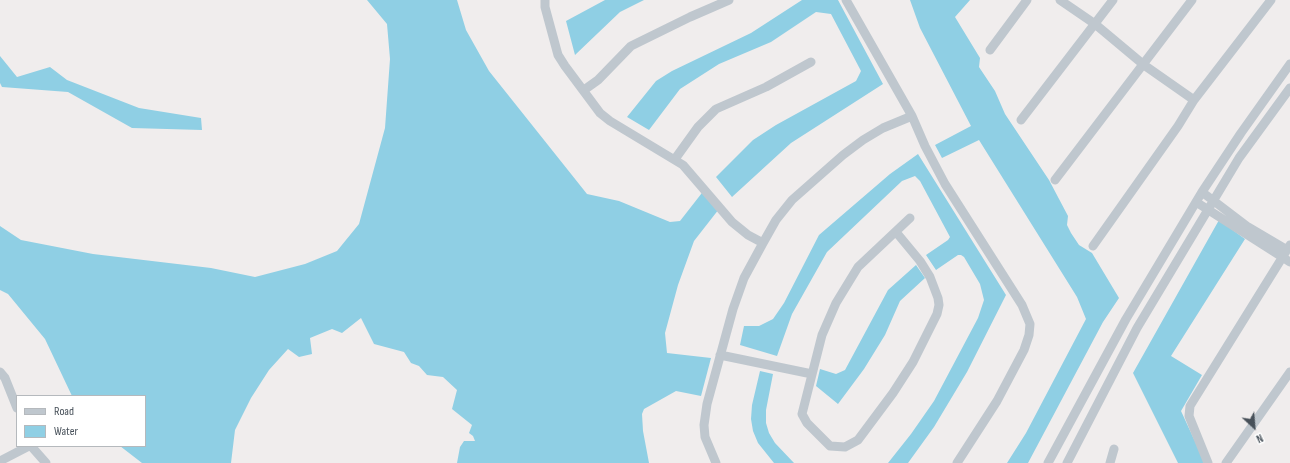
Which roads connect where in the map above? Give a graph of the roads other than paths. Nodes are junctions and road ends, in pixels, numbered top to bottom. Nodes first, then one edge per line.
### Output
1 (545, 0) edge
2 (729, 0) edge
3 (846, 0) edge
4 (1027, 0) edge
5 (1060, 0) edge
6 (1113, 0) edge
7 (1192, 0) edge
8 (1271, 0) edge
9 (1095, 24) junction
10 (990, 50) dead end
11 (811, 62) dead end
12 (1290, 64) edge
13 (1144, 65) junction
14 (1290, 88) edge
15 (584, 90) junction
16 (1194, 100) junction
17 (912, 116) junction
18 (1021, 120) dead end
19 (675, 159) junction
20 (1054, 180) dead end
21 (1202, 192) junction
22 (1196, 202) junction
23 (1213, 202) junction
24 (1208, 211) junction
25 (910, 218) dead end
26 (896, 232) junction
27 (763, 243) junction
28 (1093, 246) dead end
29 (1287, 254) edge
30 (720, 355) junction
31 (1290, 372) edge
32 (812, 374) junction
33 (2, 377) edge
34 (16, 406) edge
35 (28, 447) edge
36 (31, 447) edge
37 (1114, 449) dead end
38 (0, 461) edge
39 (46, 463) edge
40 (716, 463) edge
41 (957, 463) edge
42 (1048, 463) edge
43 (1067, 463) edge
44 (1110, 463) edge
45 (1208, 463) edge
46 (1226, 463) edge

1 - 15 street
2 - 15 street
3 - 17 street
4 - 10 street
5 - 9 street
6 - 9 street
7 - 13 street
8 - 16 street
9 - 13 street
9 - 18 street
11 - 19 street
12 - 21 street
13 - 16 street
13 - 20 street
14 - 23 street
15 - 19 street
16 - 28 street
17 - 27 street
17 - 41 street
19 - 27 street
21 - 22 street
21 - 23 street
22 - 24 street
22 - 42 street
23 - 24 street
23 - 29 street
24 - 29 street
24 - 43 street
25 - 26 street
26 - 32 street
26 - 32 street
27 - 30 street
29 - 45 street
30 - 32 street
30 - 40 street
31 - 46 street
33 - 34 street
35 - 38 street
36 - 39 street
37 - 44 street

